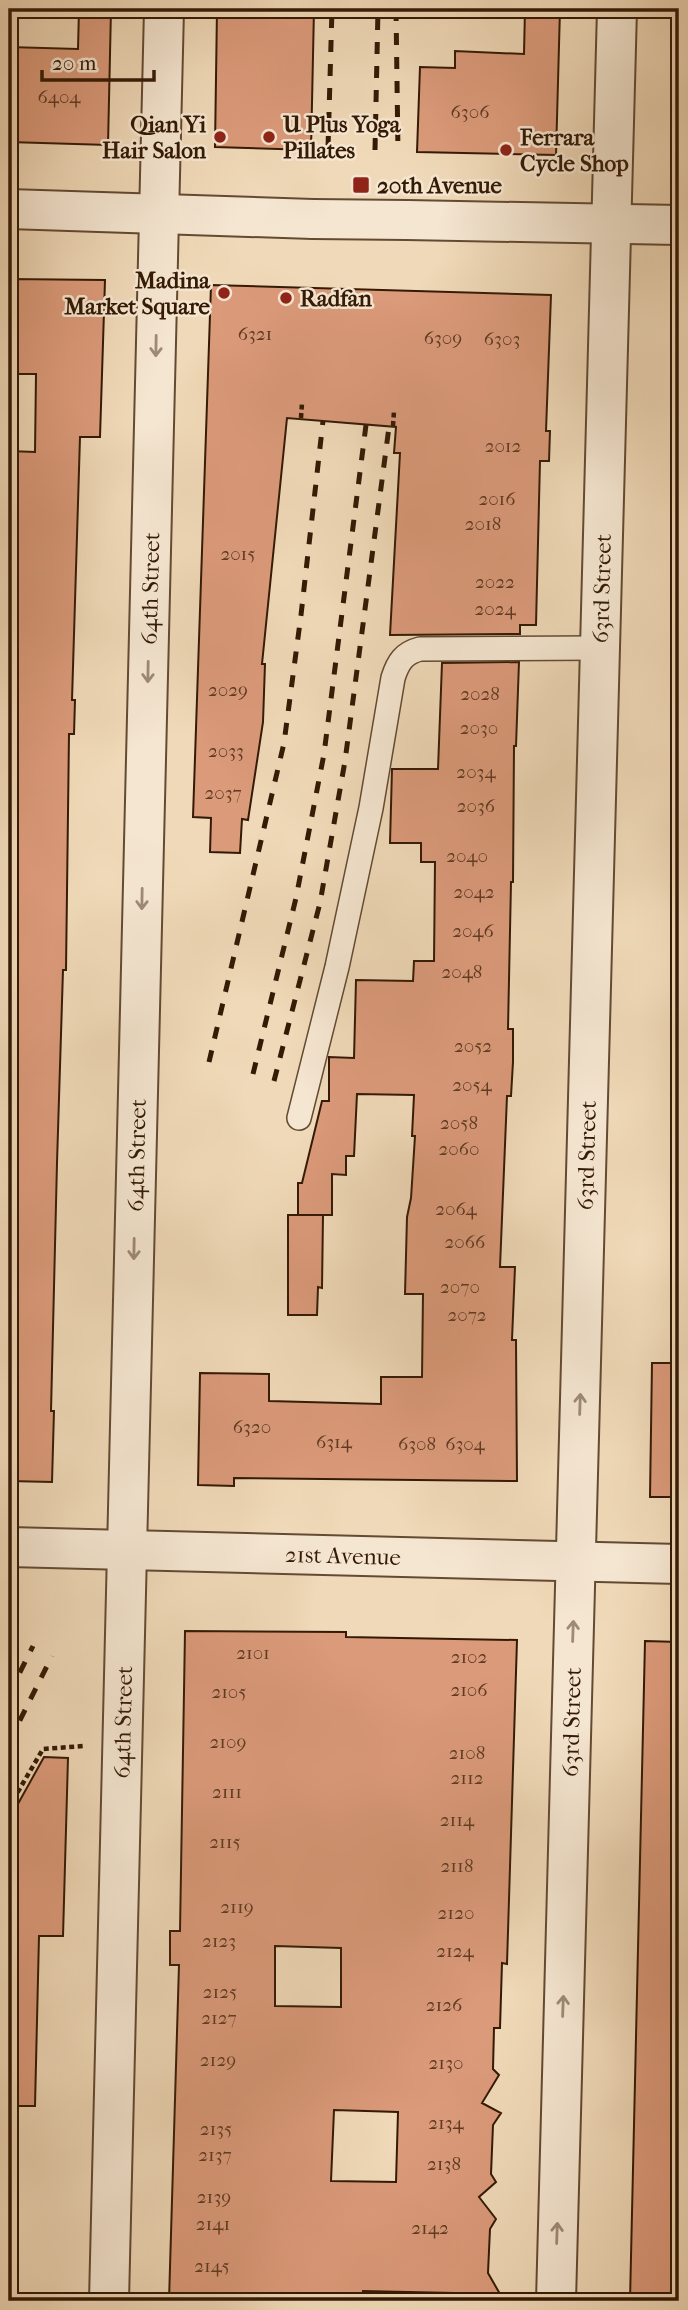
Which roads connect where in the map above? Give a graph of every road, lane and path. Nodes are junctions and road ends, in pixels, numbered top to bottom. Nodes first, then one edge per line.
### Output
1 (164, 9) edge
2 (617, 9) edge
3 (9, 209) edge
4 (159, 214) junction
5 (612, 224) junction
6 (679, 226) edge
7 (302, 403) dead end
8 (394, 411) dead end
9 (301, 418) dead end
10 (393, 426) dead end
11 (600, 648) junction
12 (299, 1118) dead end
13 (9, 1547) edge
14 (126, 1550) junction
15 (575, 1560) junction
16 (679, 1564) edge
17 (84, 1746) dead end
18 (9, 1807) edge
19 (108, 2301) edge
20 (556, 2301) edge

1 - 4 street, 64th Street
2 - 5 street, 63rd Street
3 - 4 street
4 - 5 street, bridge
4 -> 14 street, 64th Street
5 - 6 street
5 - 11 street, 63rd Street
7 - 9 path
8 - 10 path
11 - 12 lane
15 -> 11 street, 63rd Street
13 - 14 street, 21st Avenue
14 - 15 street, 21st Avenue
14 - 19 street, 64th Street
15 - 16 street, 21st Avenue
20 -> 15 street, 63rd Street
17 - 18 path

